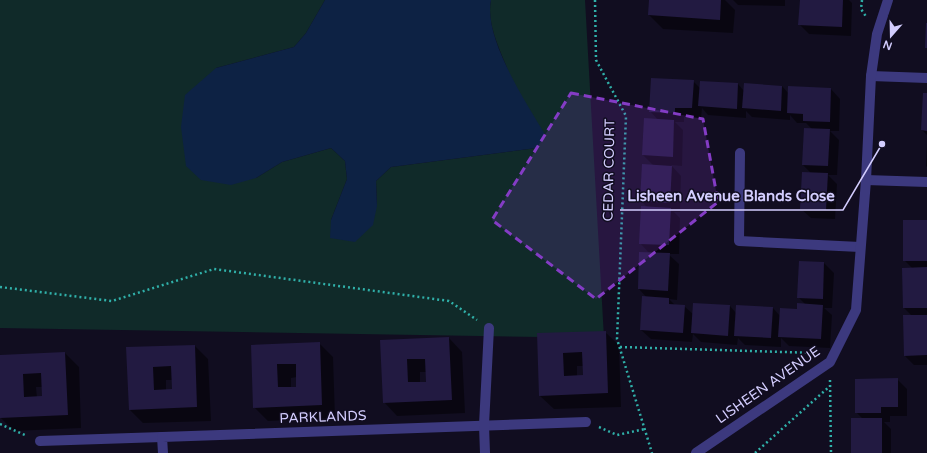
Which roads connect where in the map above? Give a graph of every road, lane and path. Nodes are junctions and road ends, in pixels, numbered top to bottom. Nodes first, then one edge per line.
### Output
1 (595, 0) edge
2 (888, 0) edge
3 (871, 76) junction
4 (927, 78) edge
5 (740, 153) dead end
6 (866, 180) junction
7 (927, 182) edge
8 (860, 247) junction
9 (0, 287) edge
10 (489, 328) joint
11 (620, 346) junction
12 (832, 358) junction
13 (830, 386) junction
14 (586, 422) joint
15 (0, 424) edge
16 (484, 425) junction
17 (645, 429) junction
18 (162, 437) junction
19 (40, 441) joint
20 (163, 453) edge
21 (485, 453) edge
22 (652, 453) edge
23 (696, 453) edge
24 (755, 453) edge
25 (831, 453) edge

1 - 11 path, CEDAR COURT
2 - 3 street, LISHEEN AVENUE
3 - 4 street
3 - 6 street, LISHEEN AVENUE
5 - 8 street
6 - 7 street
6 - 8 street, LISHEEN AVENUE
8 - 12 street, LISHEEN AVENUE
9 - 10 path
10 - 16 street
11 - 12 path
11 - 17 path, CEDAR COURT
12 - 13 path
12 - 23 street, LISHEEN AVENUE
13 - 24 path
13 - 25 path
14 - 16 street, PARKLANDS
14 - 17 path
15 - 19 path
16 - 18 street, PARKLANDS
16 - 21 street
17 - 22 path, CEDAR COURT
18 - 19 street, PARKLANDS
18 - 20 street

